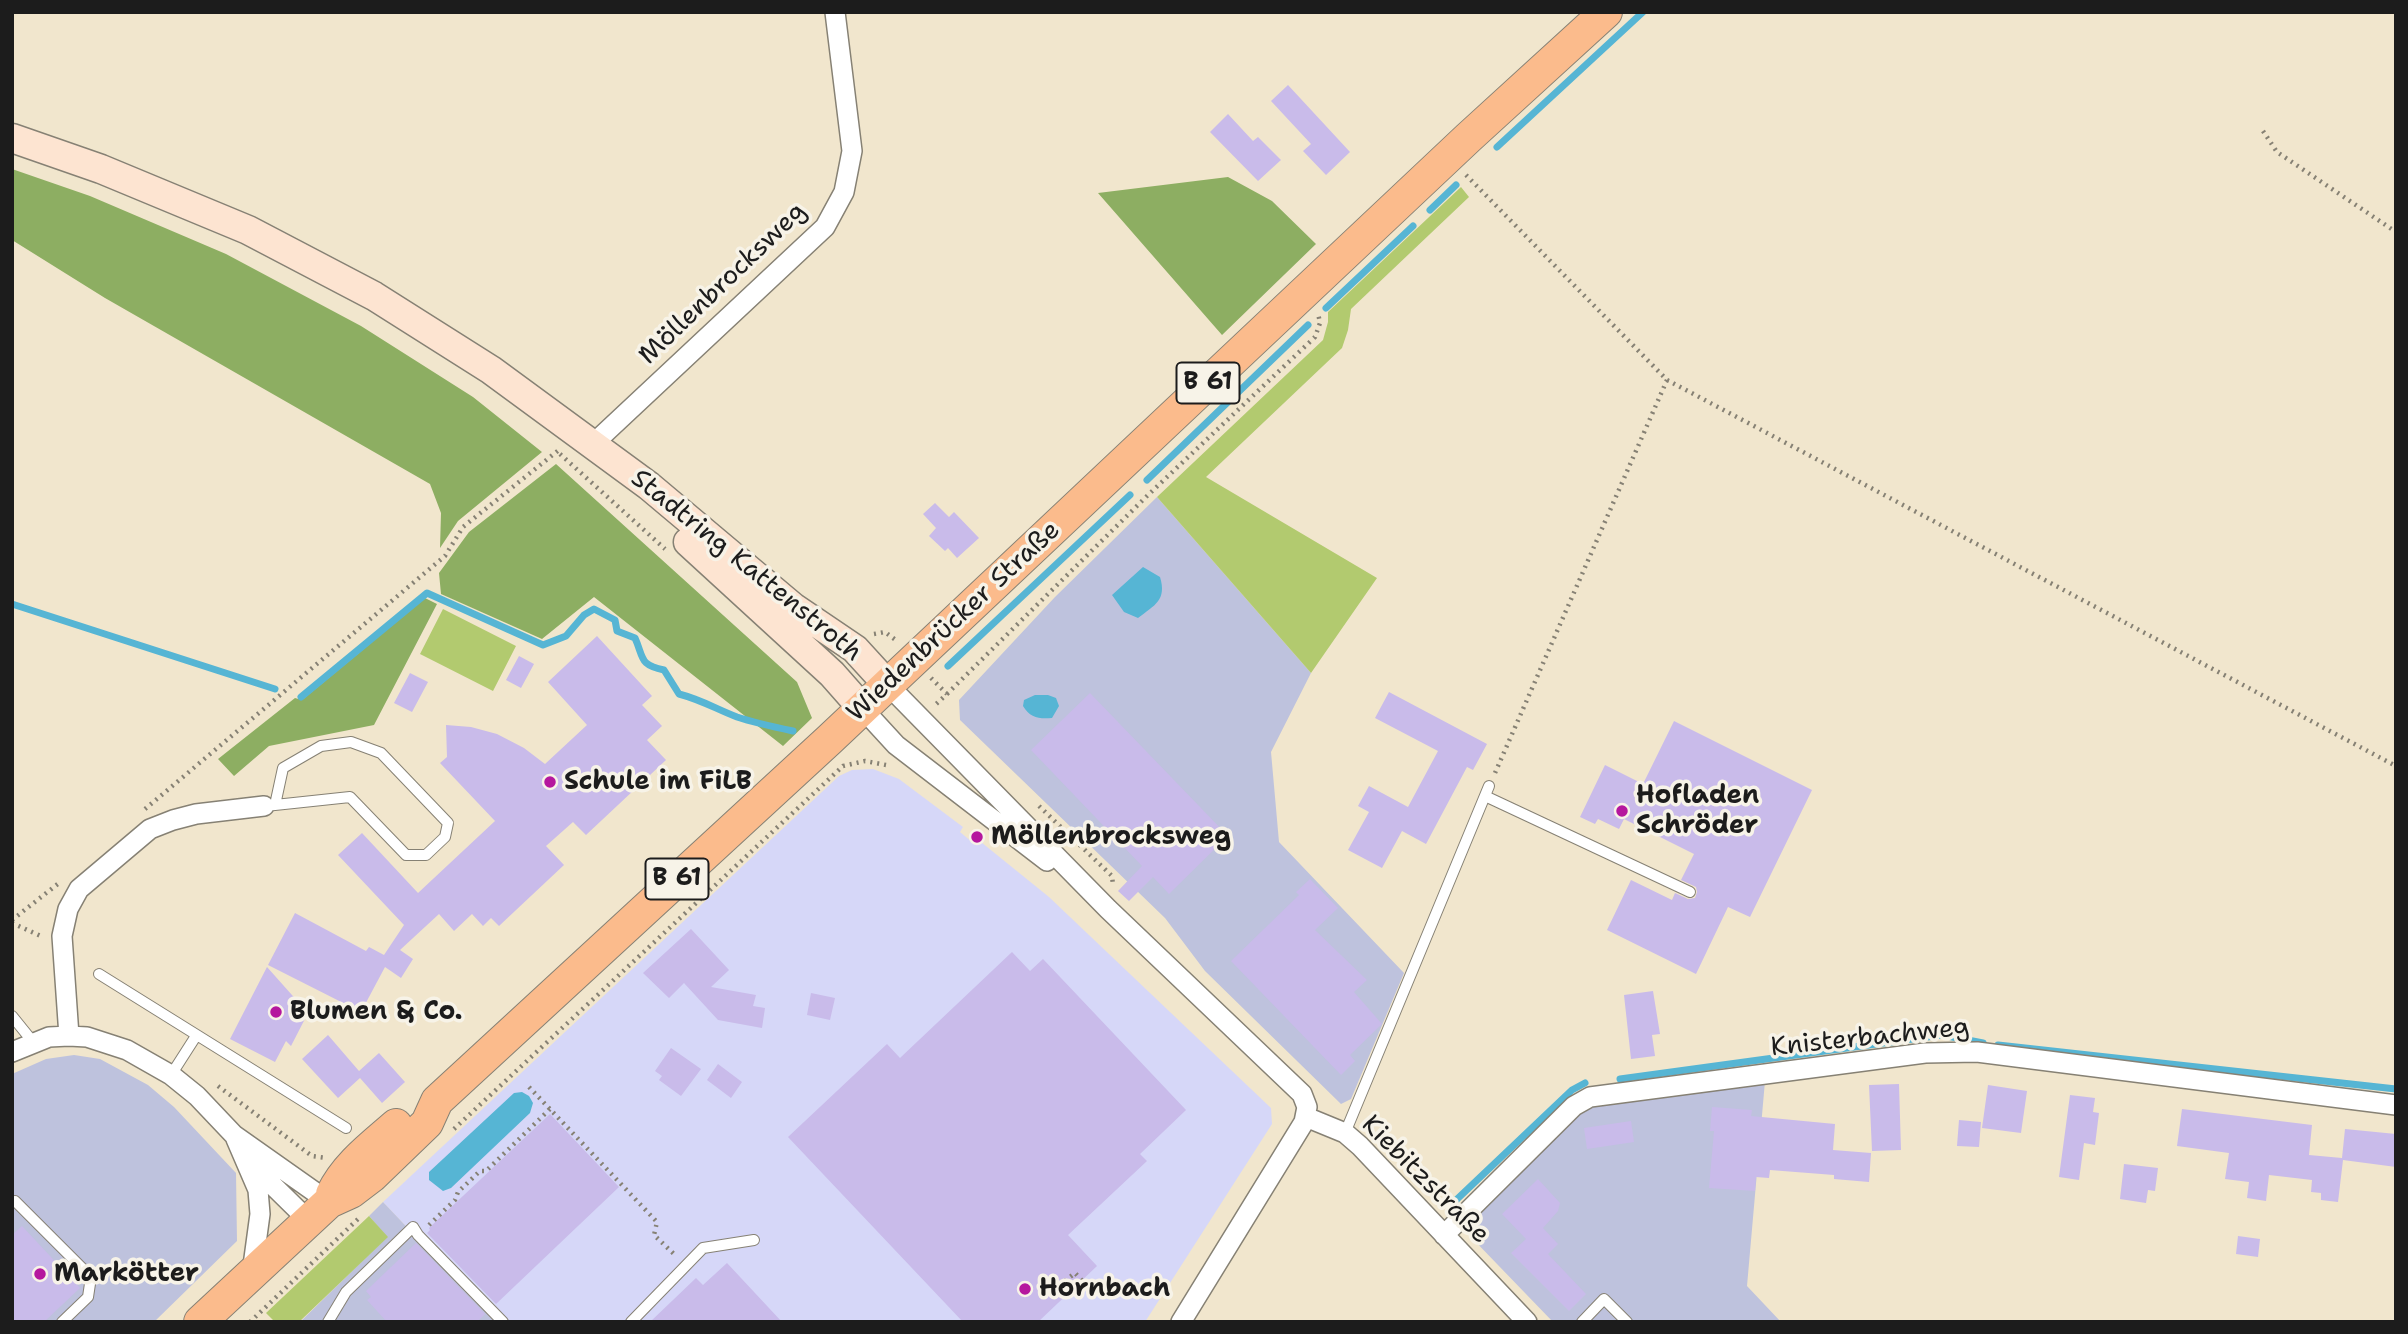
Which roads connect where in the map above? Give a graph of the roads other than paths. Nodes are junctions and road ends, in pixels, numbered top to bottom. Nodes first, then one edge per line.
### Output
1 (835, 12) edge
2 (1606, 12) edge
3 (12, 138) edge
4 (596, 449) junction
5 (887, 684) junction
6 (862, 708) junction
7 (270, 806) junction
8 (1690, 892) dead end
9 (1108, 909) junction
10 (99, 974) dead end
11 (12, 1016) edge
12 (69, 1036) junction
13 (196, 1036) junction
14 (33, 1042) junction
15 (12, 1052) edge
16 (171, 1075) junction
17 (2396, 1105) edge
18 (1306, 1117) junction
19 (346, 1128) dead end
20 (1345, 1133) junction
21 (234, 1135) junction
22 (246, 1158) junction
23 (13, 1201) edge
24 (319, 1211) junction
25 (1444, 1235) junction
26 (754, 1240) dead end
27 (253, 1272) junction
28 (62, 1322) edge
29 (200, 1322) edge
30 (328, 1322) edge
31 (503, 1322) edge
32 (631, 1322) edge
33 (1181, 1322) edge
34 (1527, 1322) edge
35 (1582, 1322) edge
36 (1627, 1322) edge

1 - 4 street, Möllenbrocksweg
2 - 5 main road, Wiedenbrücker Straße / B 61
3 - 4 main road, Stadtring Kattenstroth
4 - 5 main road, Stadtring Kattenstroth
4 - 6 main road, Stadtring Kattenstroth
5 - 6 main road, Wiedenbrücker Straße / B 61
5 - 9 street
6 - 9 street
6 - 24 main road, Wiedenbrücker Straße / B 61
7 - 7 lane
7 - 12 street
8 - 20 lane
9 - 18 street
10 - 13 lane
11 - 14 lane
12 - 14 street
12 - 16 street
13 - 16 lane
13 - 19 lane
14 - 15 street
16 - 21 street
17 - 25 street, Knisterbachweg
18 - 20 street, Kiebitzstraße
18 - 33 street
20 - 25 street, Kiebitzstraße
21 - 22 street
21 - 24 street
22 - 24 street
22 - 27 street
23 - 28 lane
24 - 27 main road, Wiedenbrücker Straße / B 61
25 - 34 street, Kiebitzstraße
26 - 32 lane
27 - 29 main road, Wiedenbrücker Straße / B 61
30 - 31 lane
35 - 36 lane

